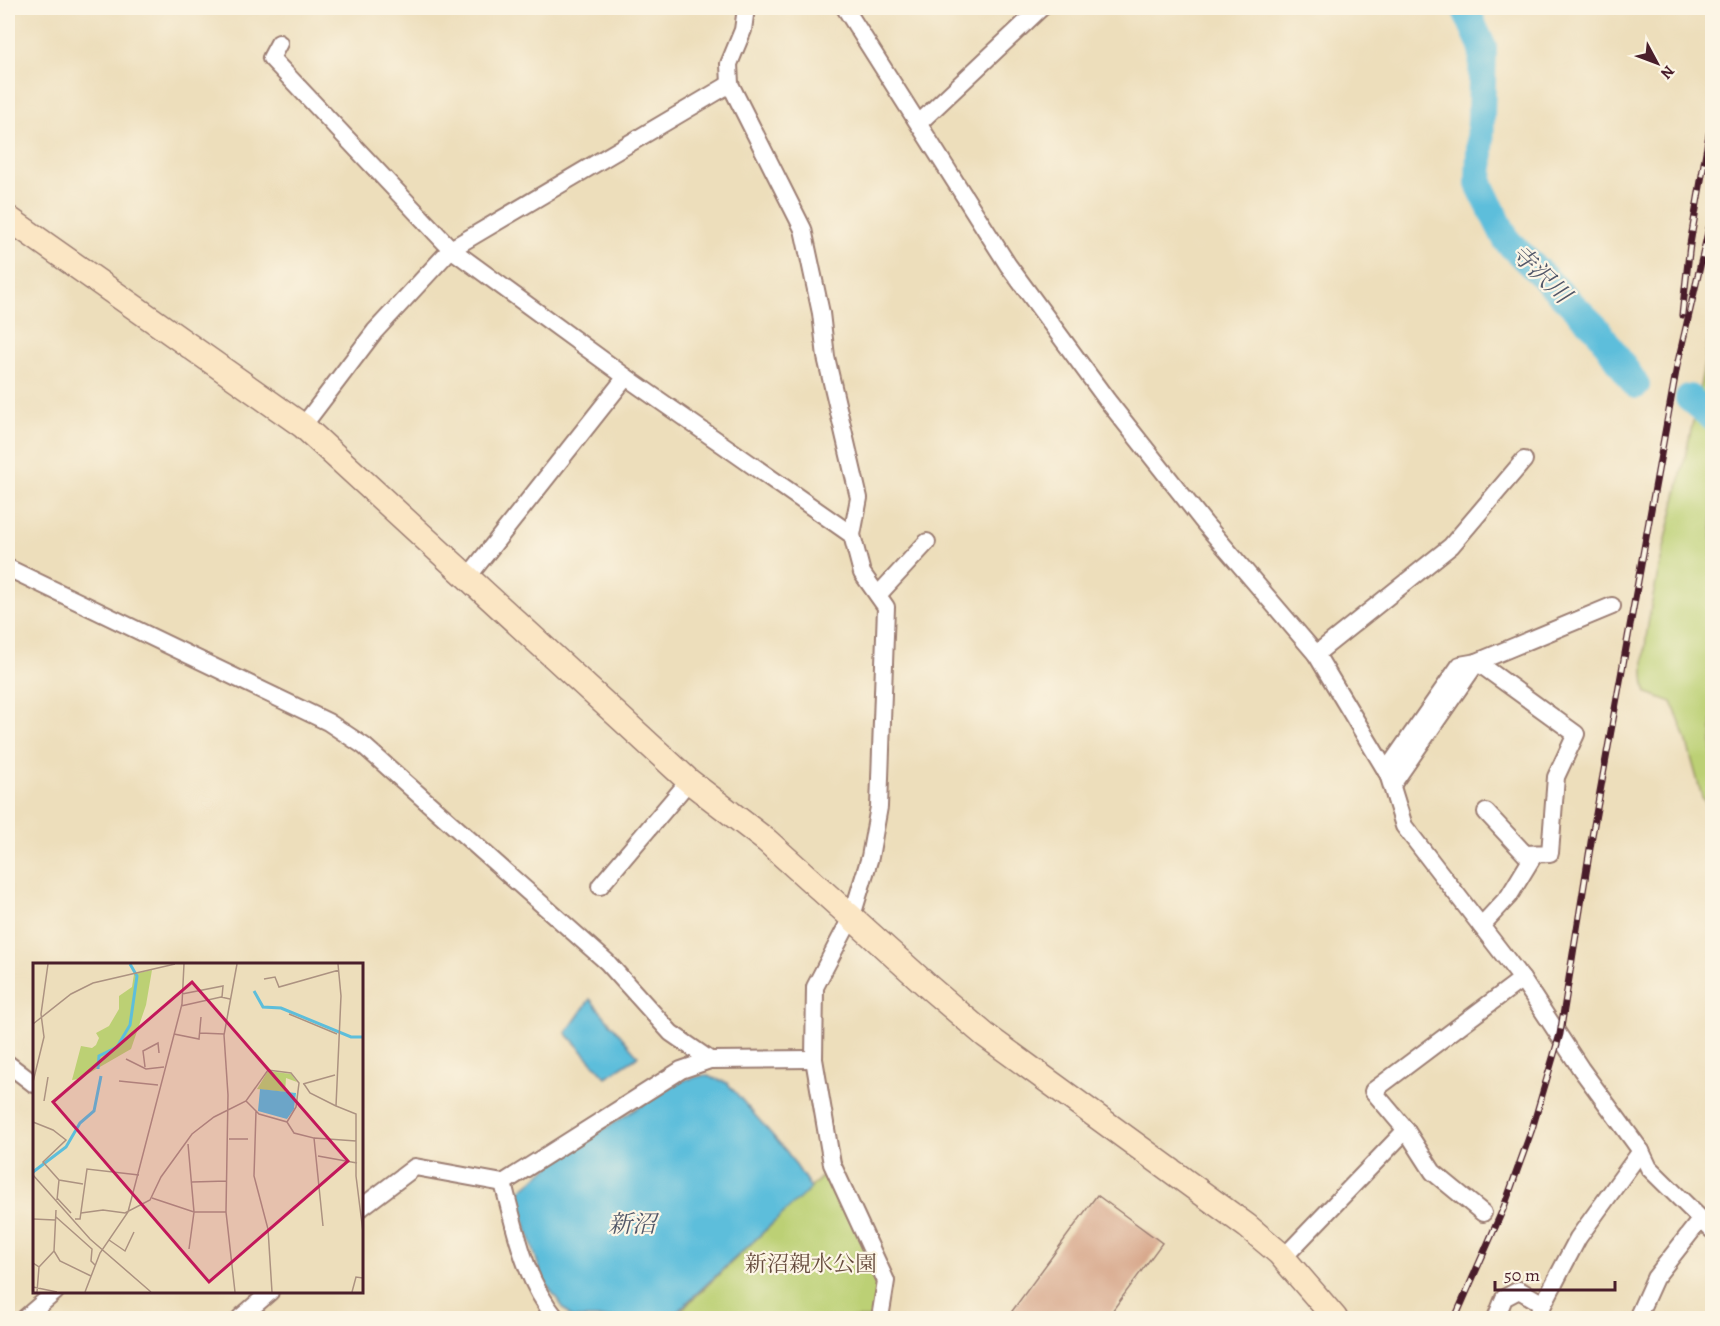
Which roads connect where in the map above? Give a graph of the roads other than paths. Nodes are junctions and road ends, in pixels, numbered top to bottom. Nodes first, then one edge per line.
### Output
1 (746, 8) edge
2 (845, 8) edge
3 (1041, 8) edge
4 (279, 43) dead end
5 (730, 84) junction
6 (919, 123) junction
7 (8, 218) edge
8 (451, 249) junction
9 (626, 377) junction
10 (303, 426) junction
11 (1524, 459) dead end
12 (852, 535) junction
13 (927, 542) dead end
14 (8, 568) edge
15 (467, 578) junction
16 (878, 595) junction
17 (1612, 606) dead end
18 (1316, 654) junction
19 (1477, 662) junction
20 (1389, 778) junction
21 (689, 781) junction
22 (1486, 812) dead end
23 (1534, 855) junction
24 (600, 886) dead end
25 (852, 916) junction
26 (1481, 926) junction
27 (1522, 979) junction
28 (814, 1059) junction
29 (710, 1060) junction
30 (8, 1064) edge
31 (33, 1083) edge
32 (1406, 1130) junction
33 (1641, 1151) junction
34 (503, 1183) junction
35 (363, 1206) edge
36 (1483, 1213) dead end
37 (1707, 1224) edge
38 (1283, 1258) junction
39 (54, 1293) edge
40 (269, 1293) edge
41 (1539, 1311) edge
42 (25, 1318) edge
43 (240, 1318) edge
44 (556, 1318) edge
45 (880, 1318) edge
46 (1335, 1318) edge
47 (1496, 1318) edge
48 (1637, 1318) edge

1 - 5 street
2 - 6 street
3 - 6 street
4 - 8 street
5 - 8 street
5 - 12 street
6 - 18 street
7 - 10 street
8 - 9 street
8 - 10 street
9 - 12 street
9 - 15 street
10 - 15 street
11 - 18 street
12 - 16 street
13 - 16 street
14 - 29 street
15 - 21 street
16 - 25 street
17 - 19 street
18 - 20 street
19 - 20 street
19 - 23 street
20 - 26 street
21 - 24 street
21 - 25 street
22 - 23 street
23 - 26 street
25 - 28 street
25 - 38 street
26 - 27 street
27 - 32 street
27 - 33 street
28 - 29 street
28 - 45 street
29 - 34 street
30 - 31 street
32 - 36 street
32 - 38 street
33 - 37 street
33 - 41 street
34 - 35 street
34 - 44 street
37 - 48 street
38 - 46 street
39 - 42 street
40 - 43 street
41 - 47 street

